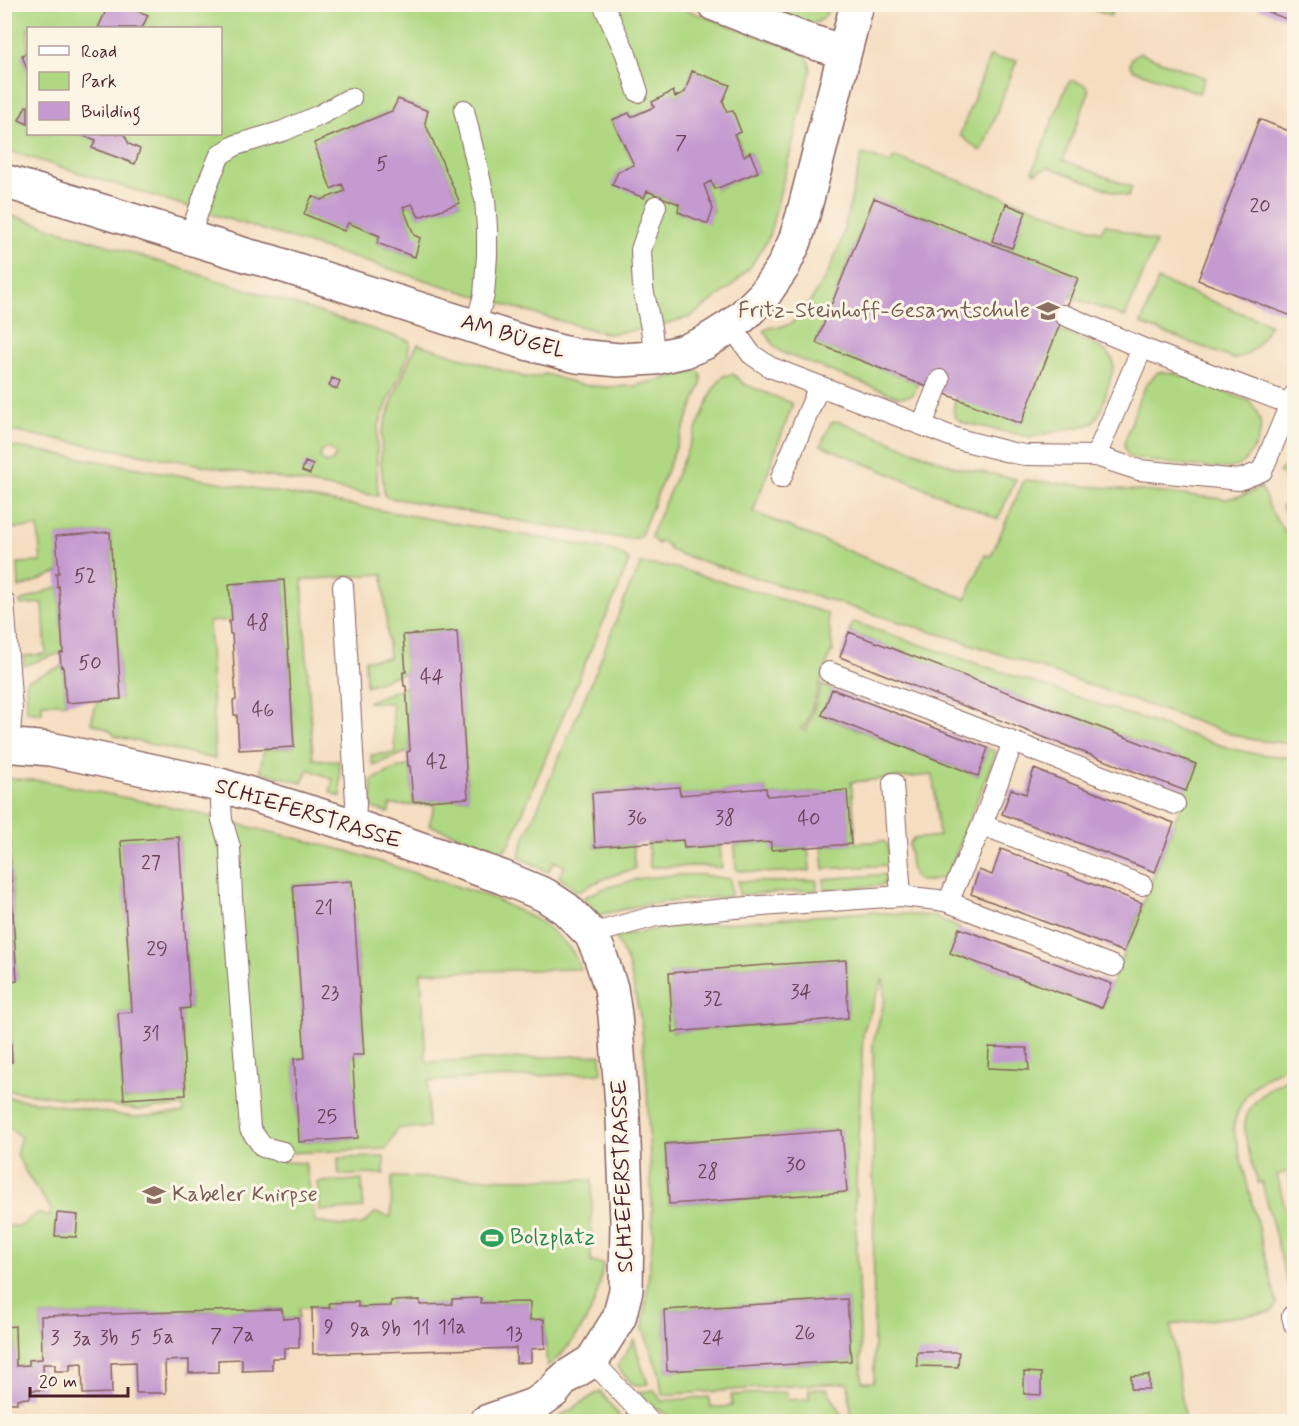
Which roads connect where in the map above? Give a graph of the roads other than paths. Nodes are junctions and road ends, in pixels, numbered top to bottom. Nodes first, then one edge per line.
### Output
1 (603, 4) edge
2 (714, 4) edge
3 (857, 4) edge
4 (844, 52) junction
5 (638, 92) dead end
6 (351, 98) dead end
7 (464, 110) dead end
8 (4, 181) edge
9 (656, 206) dead end
10 (189, 238) junction
11 (1064, 315) dead end
12 (731, 326) junction
13 (475, 327) junction
14 (1142, 348) junction
15 (655, 358) junction
16 (940, 380) dead end
17 (819, 386) junction
18 (1292, 399) edge
19 (922, 425) junction
20 (1096, 456) junction
21 (781, 478) dead end
22 (343, 585) dead end
23 (4, 601) edge
24 (829, 672) dead end
25 (1013, 742) junction
26 (7, 745) edge
27 (893, 783) dead end
28 (220, 785) junction
29 (1175, 804) dead end
30 (982, 825) junction
31 (355, 826) junction
32 (1142, 885) dead end
33 (901, 896) junction
34 (948, 902) junction
35 (591, 934) junction
36 (1113, 966) dead end
37 (283, 1152) dead end
38 (592, 1361) junction
39 (486, 1422) edge
40 (650, 1422) edge

1 - 5 lane
2 - 4 street
3 - 4 street, AM BÜGEL
4 - 12 street, AM BÜGEL
6 - 10 lane
7 - 13 lane
8 - 10 street, AM BÜGEL
9 - 15 lane
10 - 13 street, AM BÜGEL
11 - 14 lane
12 - 15 street, AM BÜGEL
12 - 17 lane
13 - 15 street, AM BÜGEL
14 - 18 lane
14 - 20 lane
16 - 19 lane
17 - 19 lane
17 - 21 lane
18 - 20 lane
19 - 20 lane
22 - 31 lane
23 - 26 lane
24 - 25 lane
25 - 29 lane
25 - 30 lane
26 - 28 street, SCHIEFERSTRASSE
27 - 33 lane
28 - 31 street, SCHIEFERSTRASSE
28 - 37 lane
30 - 32 lane
30 - 34 lane
31 - 35 street, SCHIEFERSTRASSE
33 - 34 lane
33 - 35 lane
34 - 36 lane
35 - 38 street, SCHIEFERSTRASSE
38 - 39 street, SCHIEFERSTRASSE
38 - 40 lane

